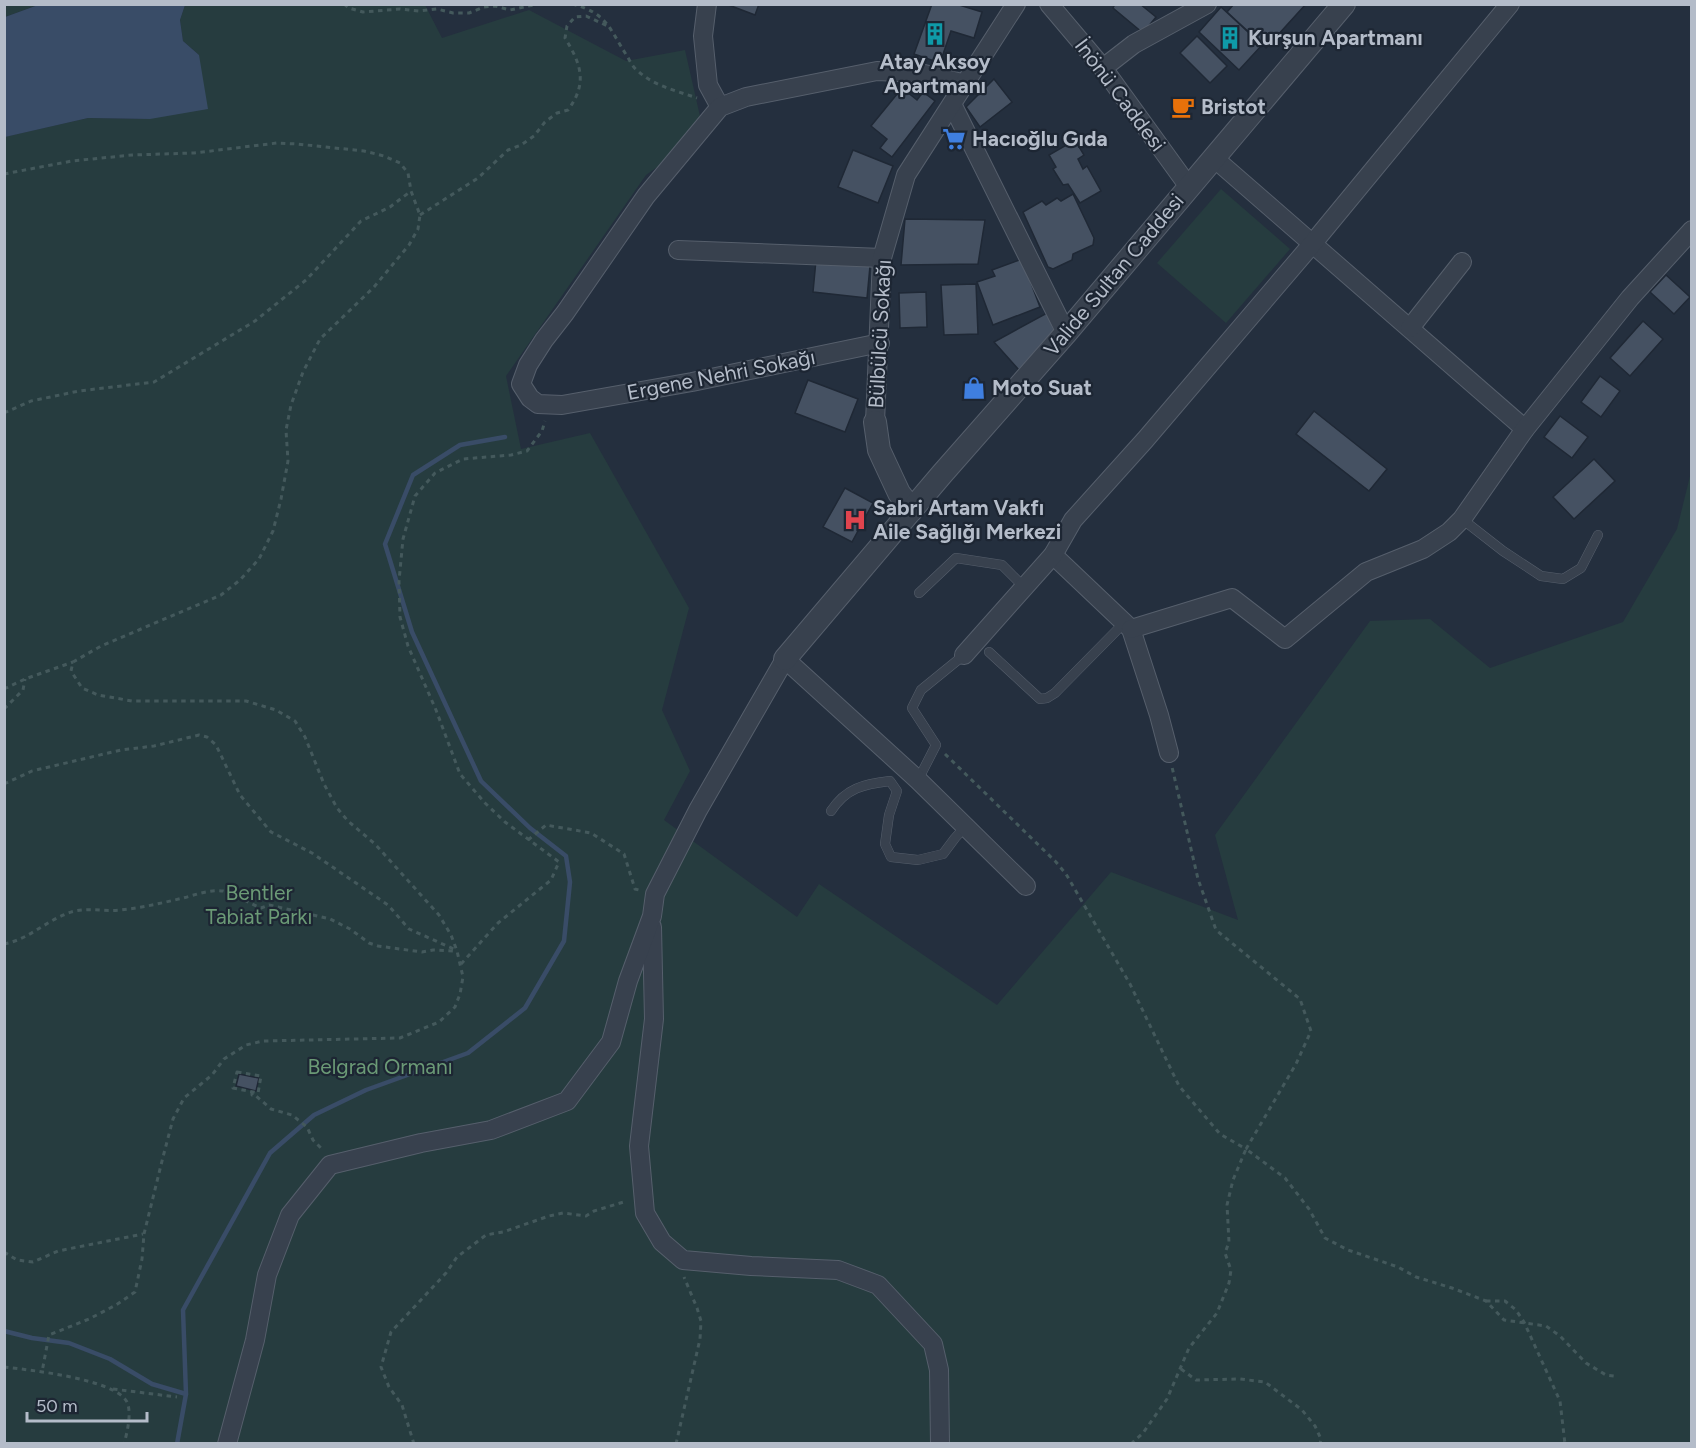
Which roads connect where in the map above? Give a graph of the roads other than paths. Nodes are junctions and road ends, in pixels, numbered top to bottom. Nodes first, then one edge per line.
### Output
1 (707, 4) edge
2 (1016, 4) edge
3 (1049, 4) edge
4 (1208, 4) edge
5 (1344, 4) edge
6 (1510, 4) edge
7 (1103, 68) junction
8 (966, 84) junction
9 (951, 104) junction
10 (720, 107) junction
11 (1214, 158) junction
12 (1189, 187) junction
13 (1692, 230) edge
14 (1313, 243) junction
15 (678, 250) dead end
16 (882, 258) junction
17 (1462, 262) dead end
18 (1410, 328) junction
19 (1066, 333) junction
20 (880, 343) junction
21 (875, 422) joint
22 (1525, 429) junction
23 (912, 510) junction
24 (1462, 519) junction
25 (1598, 535) dead end
26 (1053, 555) junction
27 (1025, 588) junction
28 (919, 593) dead end
29 (1128, 626) junction
30 (989, 652) dead end
31 (964, 655) joint
32 (785, 660) junction
33 (1169, 753) road end
34 (901, 765) junction
35 (918, 780) junction
36 (890, 781) junction
37 (831, 811) dead end
38 (965, 827) junction
39 (1026, 886) dead end
40 (652, 916) junction
41 (227, 1443) edge
42 (940, 1443) edge

1 - 10 street
2 - 8 street, Bülbülcü Sokağı
3 - 7 street, İnönü Caddesi
4 - 7 street
5 - 11 street, Valide Sultan Caddesi
6 - 14 street
7 - 12 street, İnönü Caddesi
8 - 9 street, Bülbülcü Sokağı
8 - 10 street
9 - 16 street, Bülbülcü Sokağı
9 - 19 street
10 - 20 street, Ergene Nehri Sokağı
11 - 12 street, Valide Sultan Caddesi
11 - 14 street
12 - 19 street, Valide Sultan Caddesi
13 - 22 street
14 - 18 street
14 - 26 street
15 - 16 street
16 - 20 street, Bülbülcü Sokağı
17 - 18 street
18 - 22 street
19 - 23 street, Valide Sultan Caddesi
20 - 21 street, Bülbülcü Sokağı
21 - 23 street, Bülbülcü Sokağı
22 - 24 street
23 - 32 street, Valide Sultan Caddesi
24 - 25 lane
24 - 29 street
26 - 27 street
26 - 29 street
27 - 28 lane
27 - 31 street
29 - 30 lane
29 - 33 street
31 - 35 lane
32 - 34 street
32 - 40 street, Valide Sultan Caddesi
34 - 35 street
34 - 36 lane
35 - 38 street
36 - 37 lane
36 - 38 lane
38 - 39 street
40 - 41 street
40 - 42 street

